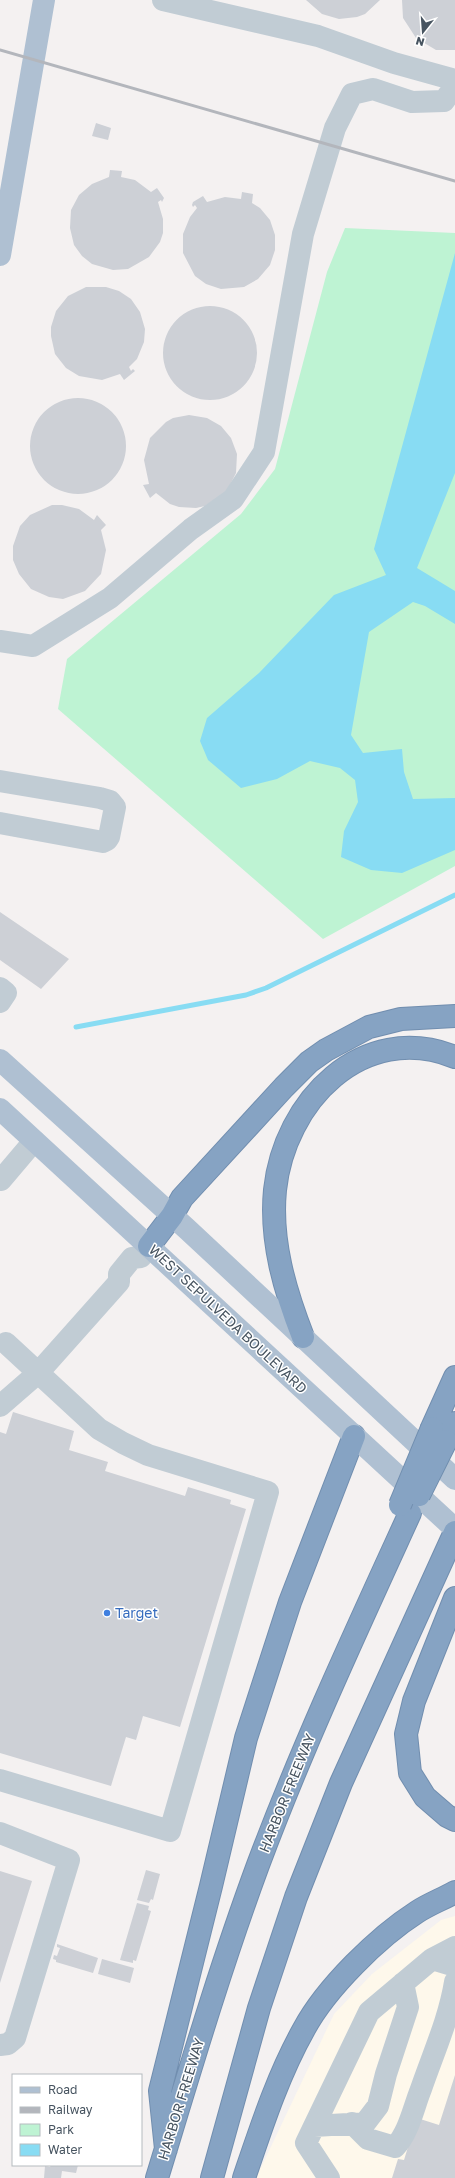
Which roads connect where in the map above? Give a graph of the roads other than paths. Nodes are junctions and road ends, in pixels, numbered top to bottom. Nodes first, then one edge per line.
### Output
1 (44, 0) edge
2 (166, 0) edge
3 (455, 80) edge
4 (455, 86) edge
5 (0, 255) edge
6 (0, 641) edge
7 (0, 781) edge
8 (0, 823) edge
9 (0, 988) edge
10 (0, 1002) edge
11 (455, 1016) edge
12 (455, 1057) edge
13 (0, 1060) edge
14 (0, 1109) edge
15 (34, 1141) junction
16 (2, 1180) dead end
17 (172, 1216) junction
18 (145, 1252) junction
19 (303, 1337) junction
20 (6, 1343) dead end
21 (38, 1372) junction
22 (455, 1377) edge
23 (0, 1406) edge
24 (444, 1431) edge
25 (354, 1436) junction
26 (455, 1479) edge
27 (455, 1529) edge
28 (451, 1541) edge
29 (455, 1598) edge
30 (0, 1780) edge
31 (455, 1820) edge
32 (0, 1833) edge
33 (455, 1892) edge
34 (455, 1947) edge
35 (432, 1959) junction
36 (455, 1966) edge
37 (455, 1982) edge
38 (403, 1983) junction
39 (0, 2045) edge
40 (352, 2123) junction
41 (314, 2126) junction
42 (166, 2149) junction
43 (157, 2178) edge
44 (212, 2178) edge
45 (244, 2178) edge
46 (329, 2178) edge

1 - 5 main road
2 - 3 lane
4 - 6 lane
7 - 8 lane
9 - 10 lane
11 - 17 highway
12 - 19 highway
13 - 17 main road
14 - 15 main road, WEST SEPULVEDA BOULEVARD
15 - 16 lane
15 - 18 main road, WEST SEPULVEDA BOULEVARD
17 - 18 highway
17 - 19 main road
18 - 21 lane
18 - 25 main road, WEST SEPULVEDA BOULEVARD
19 - 26 main road
20 - 21 lane
21 - 23 lane
21 - 30 lane
22 - 24 highway, HARBOR FREEWAY
24 - 42 highway, HARBOR FREEWAY, bridge
25 - 27 main road, WEST SEPULVEDA BOULEVARD
25 - 42 highway
28 - 44 highway
29 - 31 highway
32 - 39 lane
33 - 45 highway
34 - 35 lane
35 - 36 lane
35 - 38 lane
37 - 40 lane
38 - 40 lane
38 - 41 lane
40 - 41 lane
41 - 46 lane
42 - 43 highway, HARBOR FREEWAY

